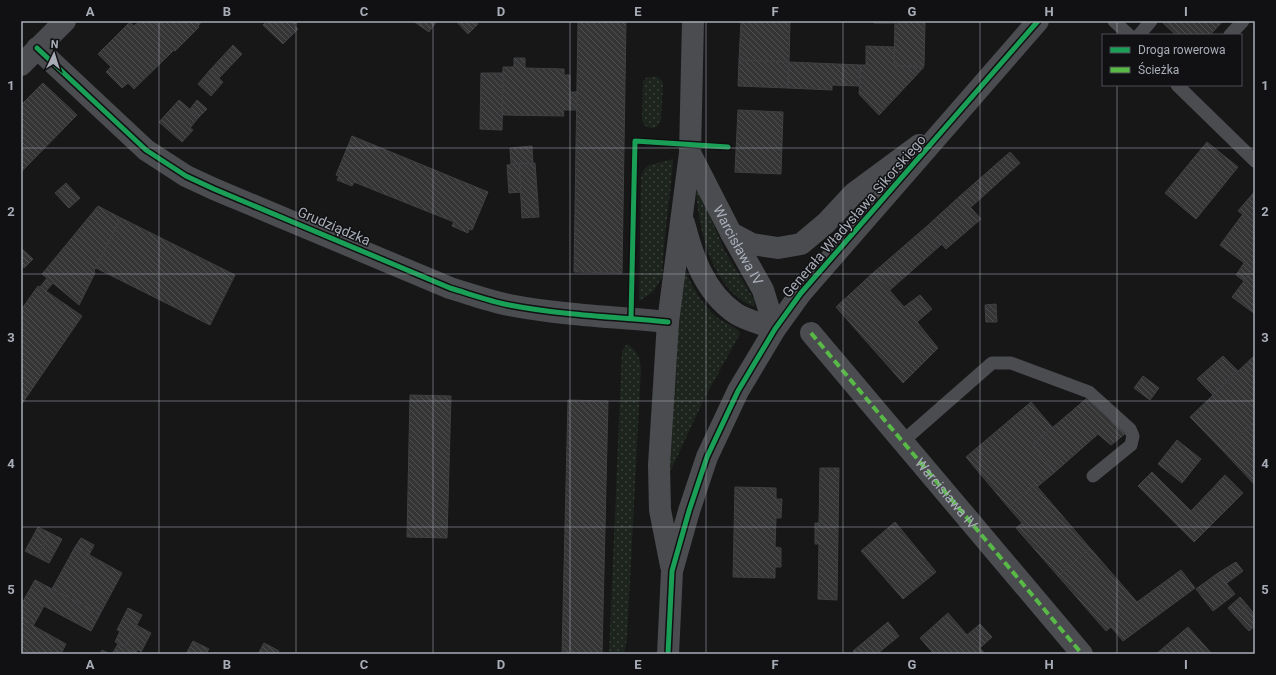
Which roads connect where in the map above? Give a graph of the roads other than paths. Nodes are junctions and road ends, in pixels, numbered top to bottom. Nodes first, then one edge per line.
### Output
1 (65, 21) edge
2 (693, 21) edge
3 (1038, 21) edge
4 (1114, 21) edge
5 (1151, 21) edge
6 (1243, 21) edge
7 (1128, 34) edge
8 (1140, 34) edge
9 (1231, 34) edge
10 (37, 48) junction
11 (21, 65) edge
12 (1180, 86) edge
13 (952, 121) junction
14 (690, 153) junction
15 (1255, 161) edge
16 (682, 215) junction
17 (731, 233) junction
18 (668, 322) junction
19 (775, 329) junction
20 (811, 333) dead end
21 (902, 442) junction
22 (1093, 476) dead end
23 (672, 571) junction
24 (668, 654) edge
25 (1082, 654) edge

1 - 10 street
2 - 14 street, Warcisława IV
3 - 13 street, Generała Władysława Sikorskiego
4 - 7 lane
5 - 8 lane
6 - 9 lane
10 - 11 street
10 - 18 street, Grudziądzka
12 - 15 lane
13 - 17 street
13 - 19 street, Generała Władysława Sikorskiego
14 - 16 street, Warcisława IV
14 - 17 street, Warcisława IV
16 - 18 street, Warcisława IV
16 - 19 street, Warcisława IV
17 - 19 street, Warcisława IV
18 - 23 street, Warcisława IV
19 - 23 street, Generała Władysława Sikorskiego
20 - 21 street, Warcisława IV
21 - 22 lane
21 - 25 street, Warcisława IV
23 - 24 street, Generała Władysława Sikorskiego

